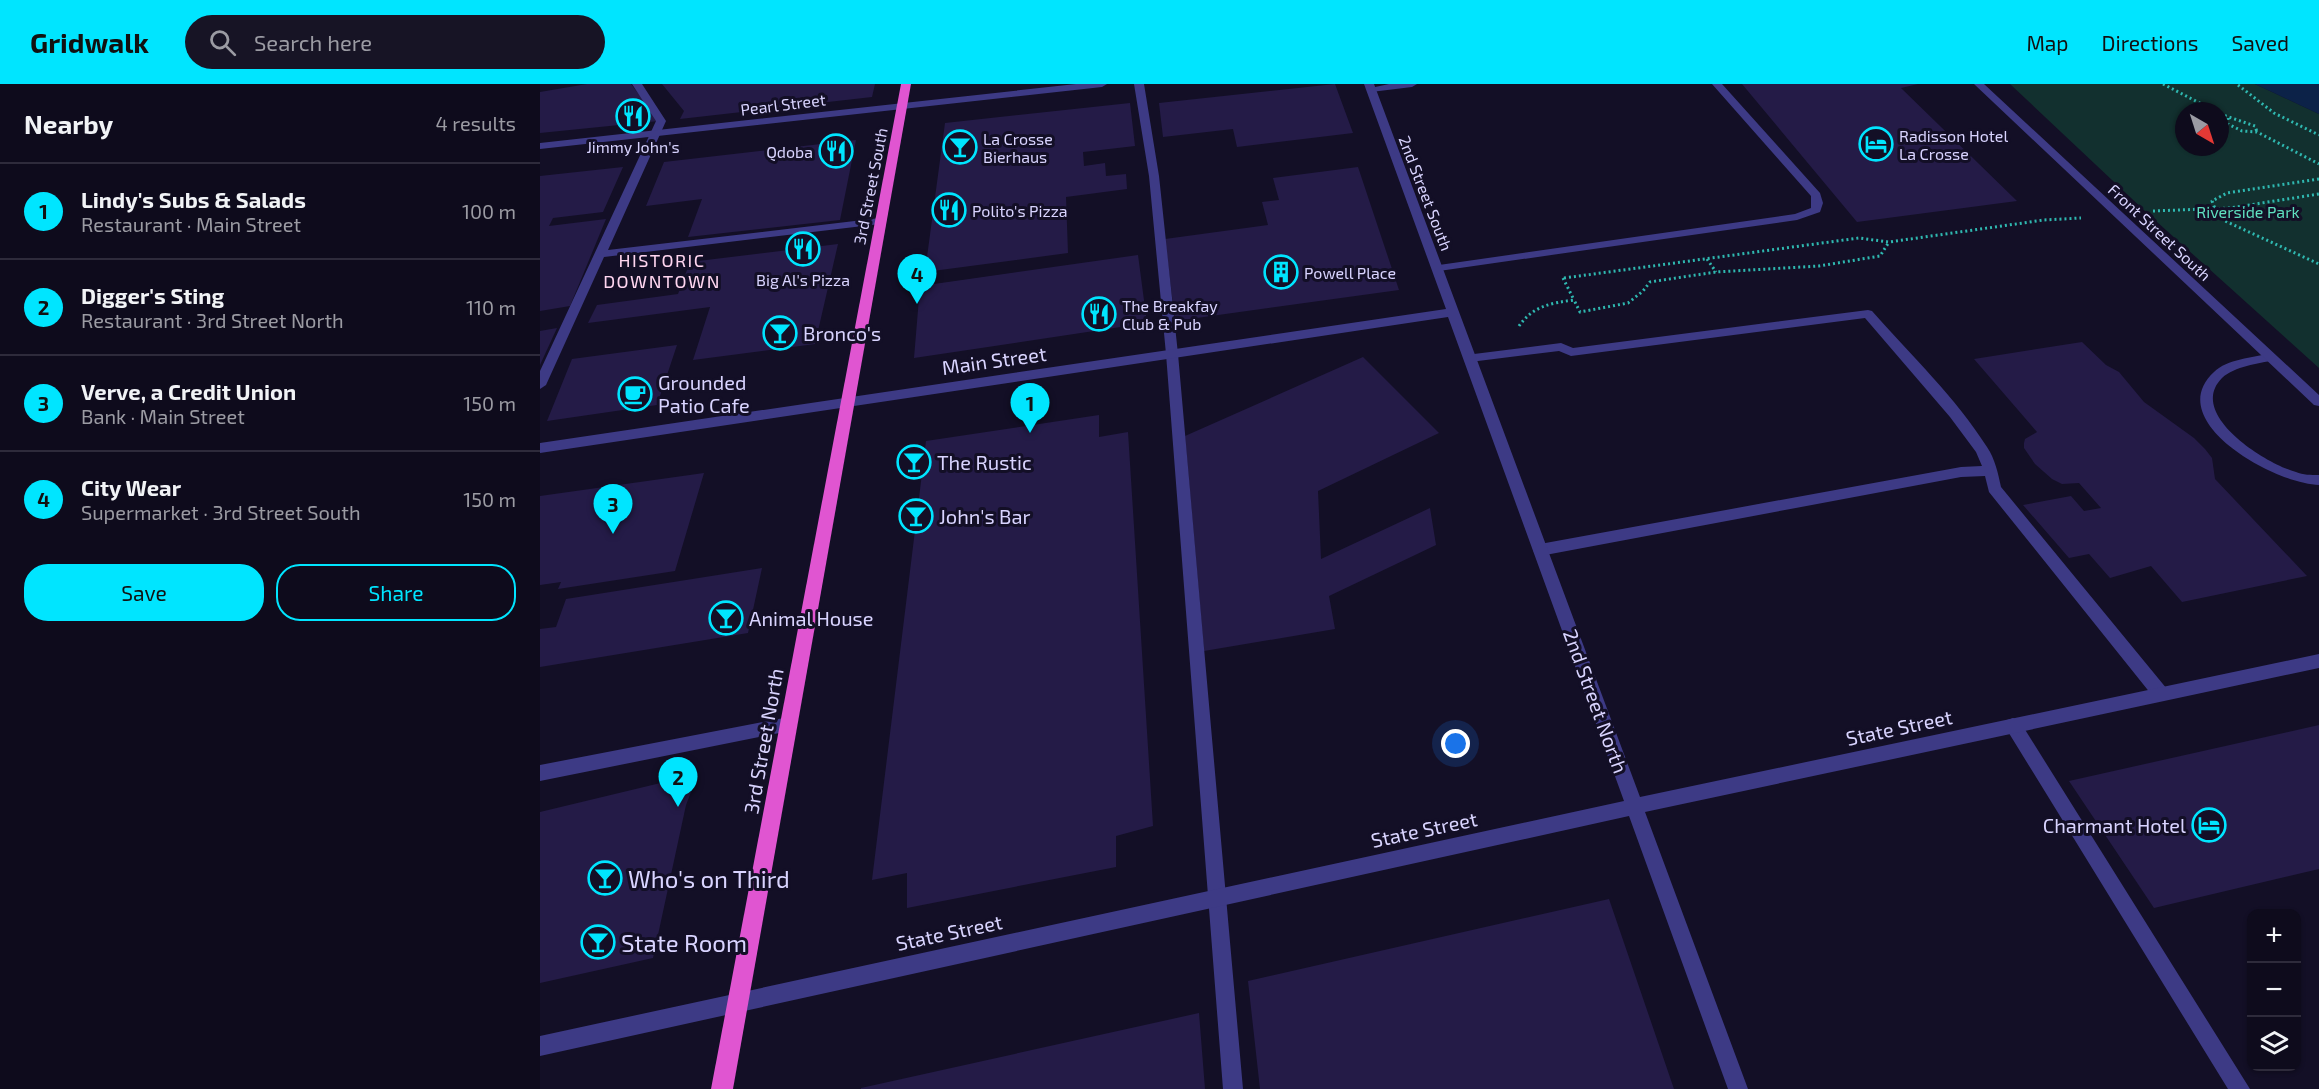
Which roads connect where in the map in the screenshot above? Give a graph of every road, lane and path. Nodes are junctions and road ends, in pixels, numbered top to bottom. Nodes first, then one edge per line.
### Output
1 (638, 84) edge
2 (906, 84) edge
3 (1102, 84) edge
4 (1139, 84) edge
5 (1412, 84) edge
6 (1717, 84) edge
7 (1979, 84) edge
8 (2163, 84) edge
9 (2238, 85) edge
10 (1370, 86) edge
11 (2198, 102) edge
12 (902, 106) junction
13 (2229, 118) edge
14 (2229, 124) edge
15 (2257, 132) junction
16 (656, 134) junction
17 (2319, 135) edge
18 (540, 147) edge
19 (2319, 164) edge
20 (2319, 179) edge
21 (2319, 194) edge
22 (2213, 207) junction
23 (2146, 212) dead end
24 (2081, 218) dead end
25 (880, 221) junction
26 (1889, 242) junction
27 (600, 254) junction
28 (1707, 259) junction
29 (2319, 264) edge
30 (1438, 268) junction
31 (1716, 272) junction
32 (1574, 300) junction
33 (1454, 312) junction
34 (1514, 329) dead end
35 (1172, 354) junction
36 (2270, 357) junction
37 (1470, 358) junction
38 (540, 385) edge
39 (847, 401) junction
40 (2319, 402) edge
41 (540, 448) edge
42 (1991, 471) junction
43 (2319, 480) edge
44 (1540, 550) junction
45 (2319, 661) edge
46 (2160, 694) junction
47 (789, 724) junction
48 (2013, 725) junction
49 (540, 773) edge
50 (1635, 806) junction
51 (1217, 897) junction
52 (738, 1002) junction
53 (540, 1046) edge
54 (722, 1089) edge
55 (1233, 1089) edge
56 (1738, 1089) edge
57 (2240, 1089) edge

1 - 16 street
2 - 12 highway, 3rd Street South
3 - 12 street, Pearl Street
4 - 35 street
5 - 10 street
6 - 30 street
7 - 36 street, Front Street South
8 - 11 path
9 - 17 path
10 - 30 street, 2nd Street South
12 - 16 street, Pearl Street
12 - 25 highway, 3rd Street South
13 - 15 path
14 - 15 path
15 - 19 path
16 - 18 street, Pearl Street
16 - 27 street
20 - 22 path
21 - 22 path
22 - 23 path
22 - 29 path
24 - 26 path
25 - 27 street
25 - 39 highway, 3rd Street South
26 - 28 path
26 - 31 path
27 - 38 street
28 - 31 path
28 - 32 path
30 - 33 street, 2nd Street South
31 - 32 path
32 - 34 path
33 - 35 street, Main Street
33 - 37 street, 2nd Street North
35 - 39 street, Main Street
35 - 51 street
36 - 40 street, Front Street South
36 - 43 street
37 - 42 street
37 - 44 street, 2nd Street North
39 - 41 street, Main Street
39 - 47 highway, 3rd Street North
42 - 44 street
42 - 46 street
44 - 50 street, 2nd Street North
45 - 46 street, State Street
46 - 48 street, State Street
47 - 49 street
47 - 52 highway, 3rd Street North
48 - 50 street, State Street
48 - 57 street
50 - 51 street, State Street
50 - 56 street, 2nd Street North
51 - 52 street, State Street
51 - 55 street
52 - 53 street, State Street
52 - 54 highway, 3rd Street North

